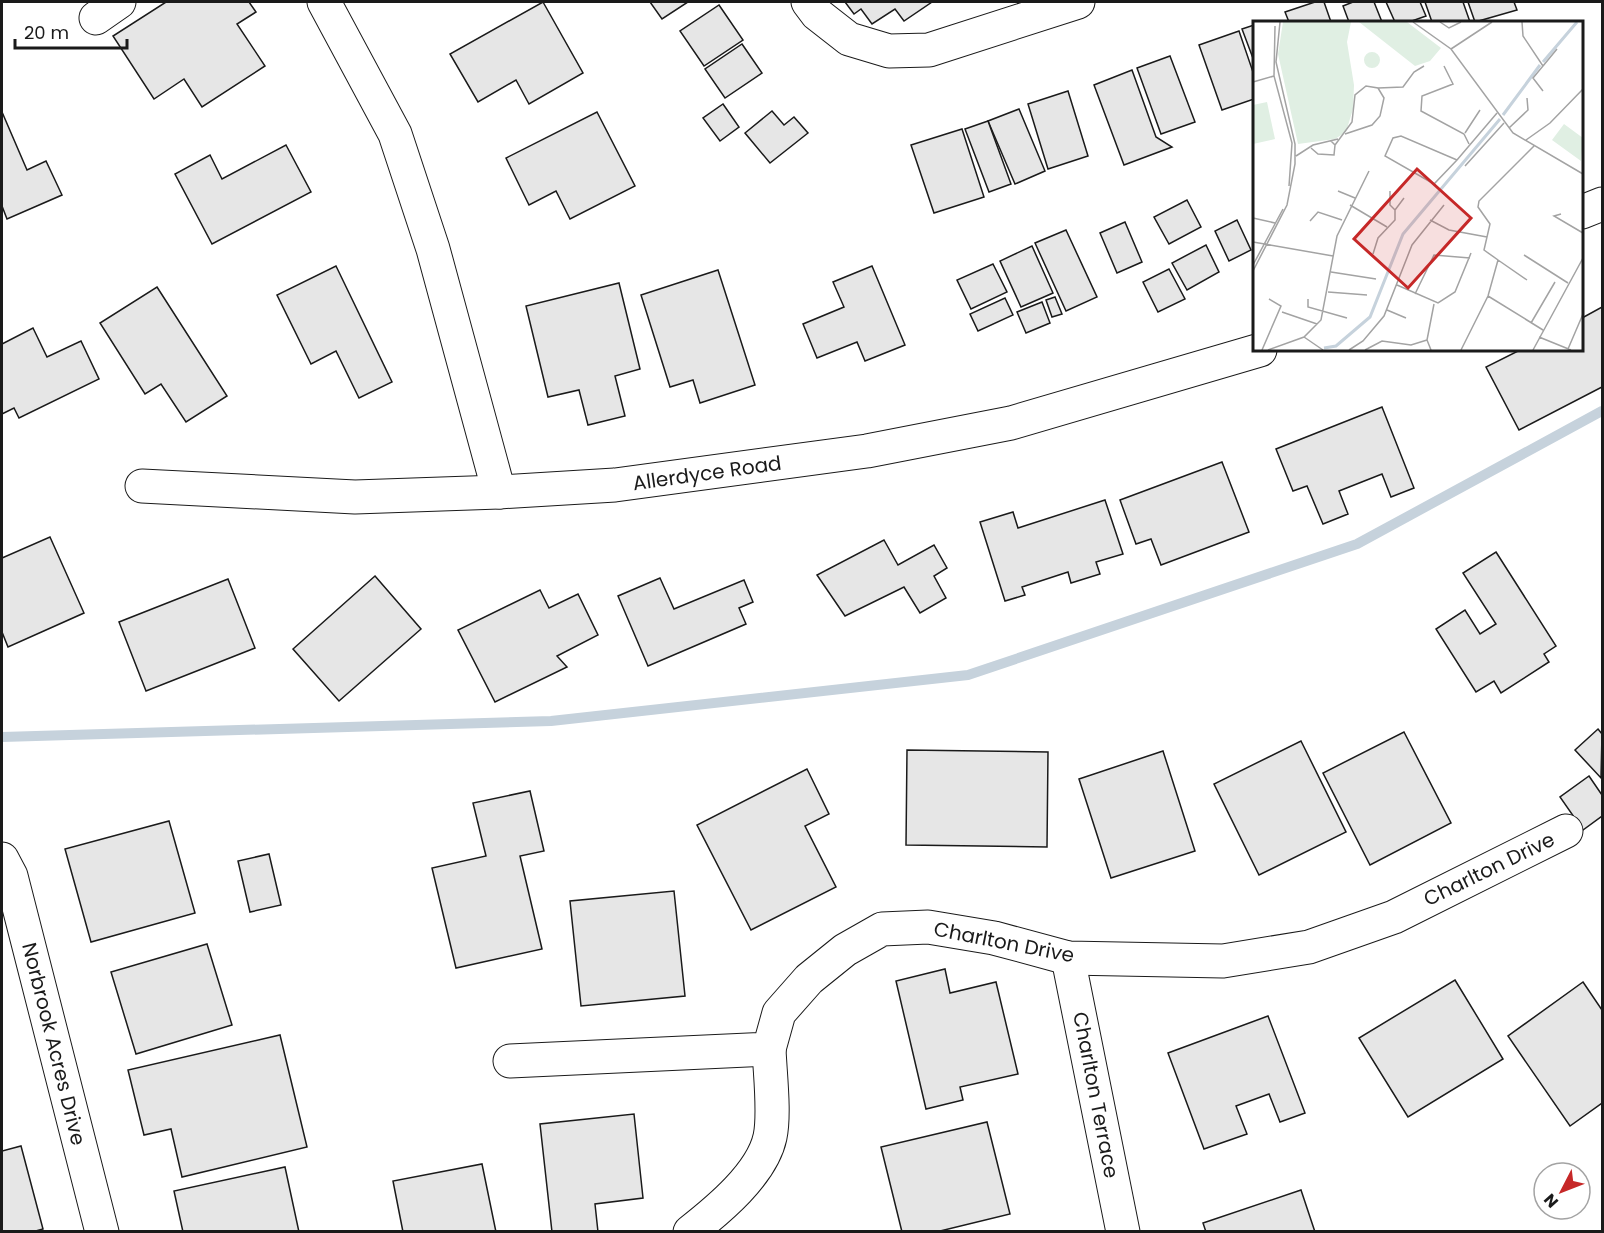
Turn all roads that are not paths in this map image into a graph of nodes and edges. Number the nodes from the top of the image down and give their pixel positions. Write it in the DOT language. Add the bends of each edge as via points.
graph roads {
  1 [pos="324,2"];
  2 [pos="808,2"];
  3 [pos="1078,2"];
  4 [pos="1602,204"];
  5 [pos="1583,212"];
  6 [pos="1257,351"];
  7 [pos="142,486"];
  8 [pos="499,492"];
  9 [pos="1566,831"];
  10 [pos="2,859"];
  11 [pos="1068,958"];
  12 [pos="769,1049"];
  13 [pos="510,1061"];
  14 [pos="102,1232"];
  15 [pos="690,1232"];
  16 [pos="1123,1232"];
  1 -- 8 [label="street" via="395,134 433,249"];
  2 -- 3 [label="street" via="849,39 889,51 929,50"];
  4 -- 5 [label="street"];
  6 -- 8 [label="street, Allerdyce Road" via="1011,423 867,451 615,485"];
  7 -- 8 [label="street, Allerdyce Road" via="355,497"];
  9 -- 11 [label="street, Charlton Drive" via="1394,916 1309,947 1222,961"];
  10 -- 14 [label="street, Norbrook Acres Drive" via="11,876"];
  11 -- 12 [label="street, Charlton Drive" via="994,938 928,927 882,929 845,950 808,979 779,1013"];
  11 -- 16 [label="street, Charlton Terrace"];
  12 -- 13 [label="street"];
  12 -- 15 [label="street" via="770,1138 754,1171"];
}
